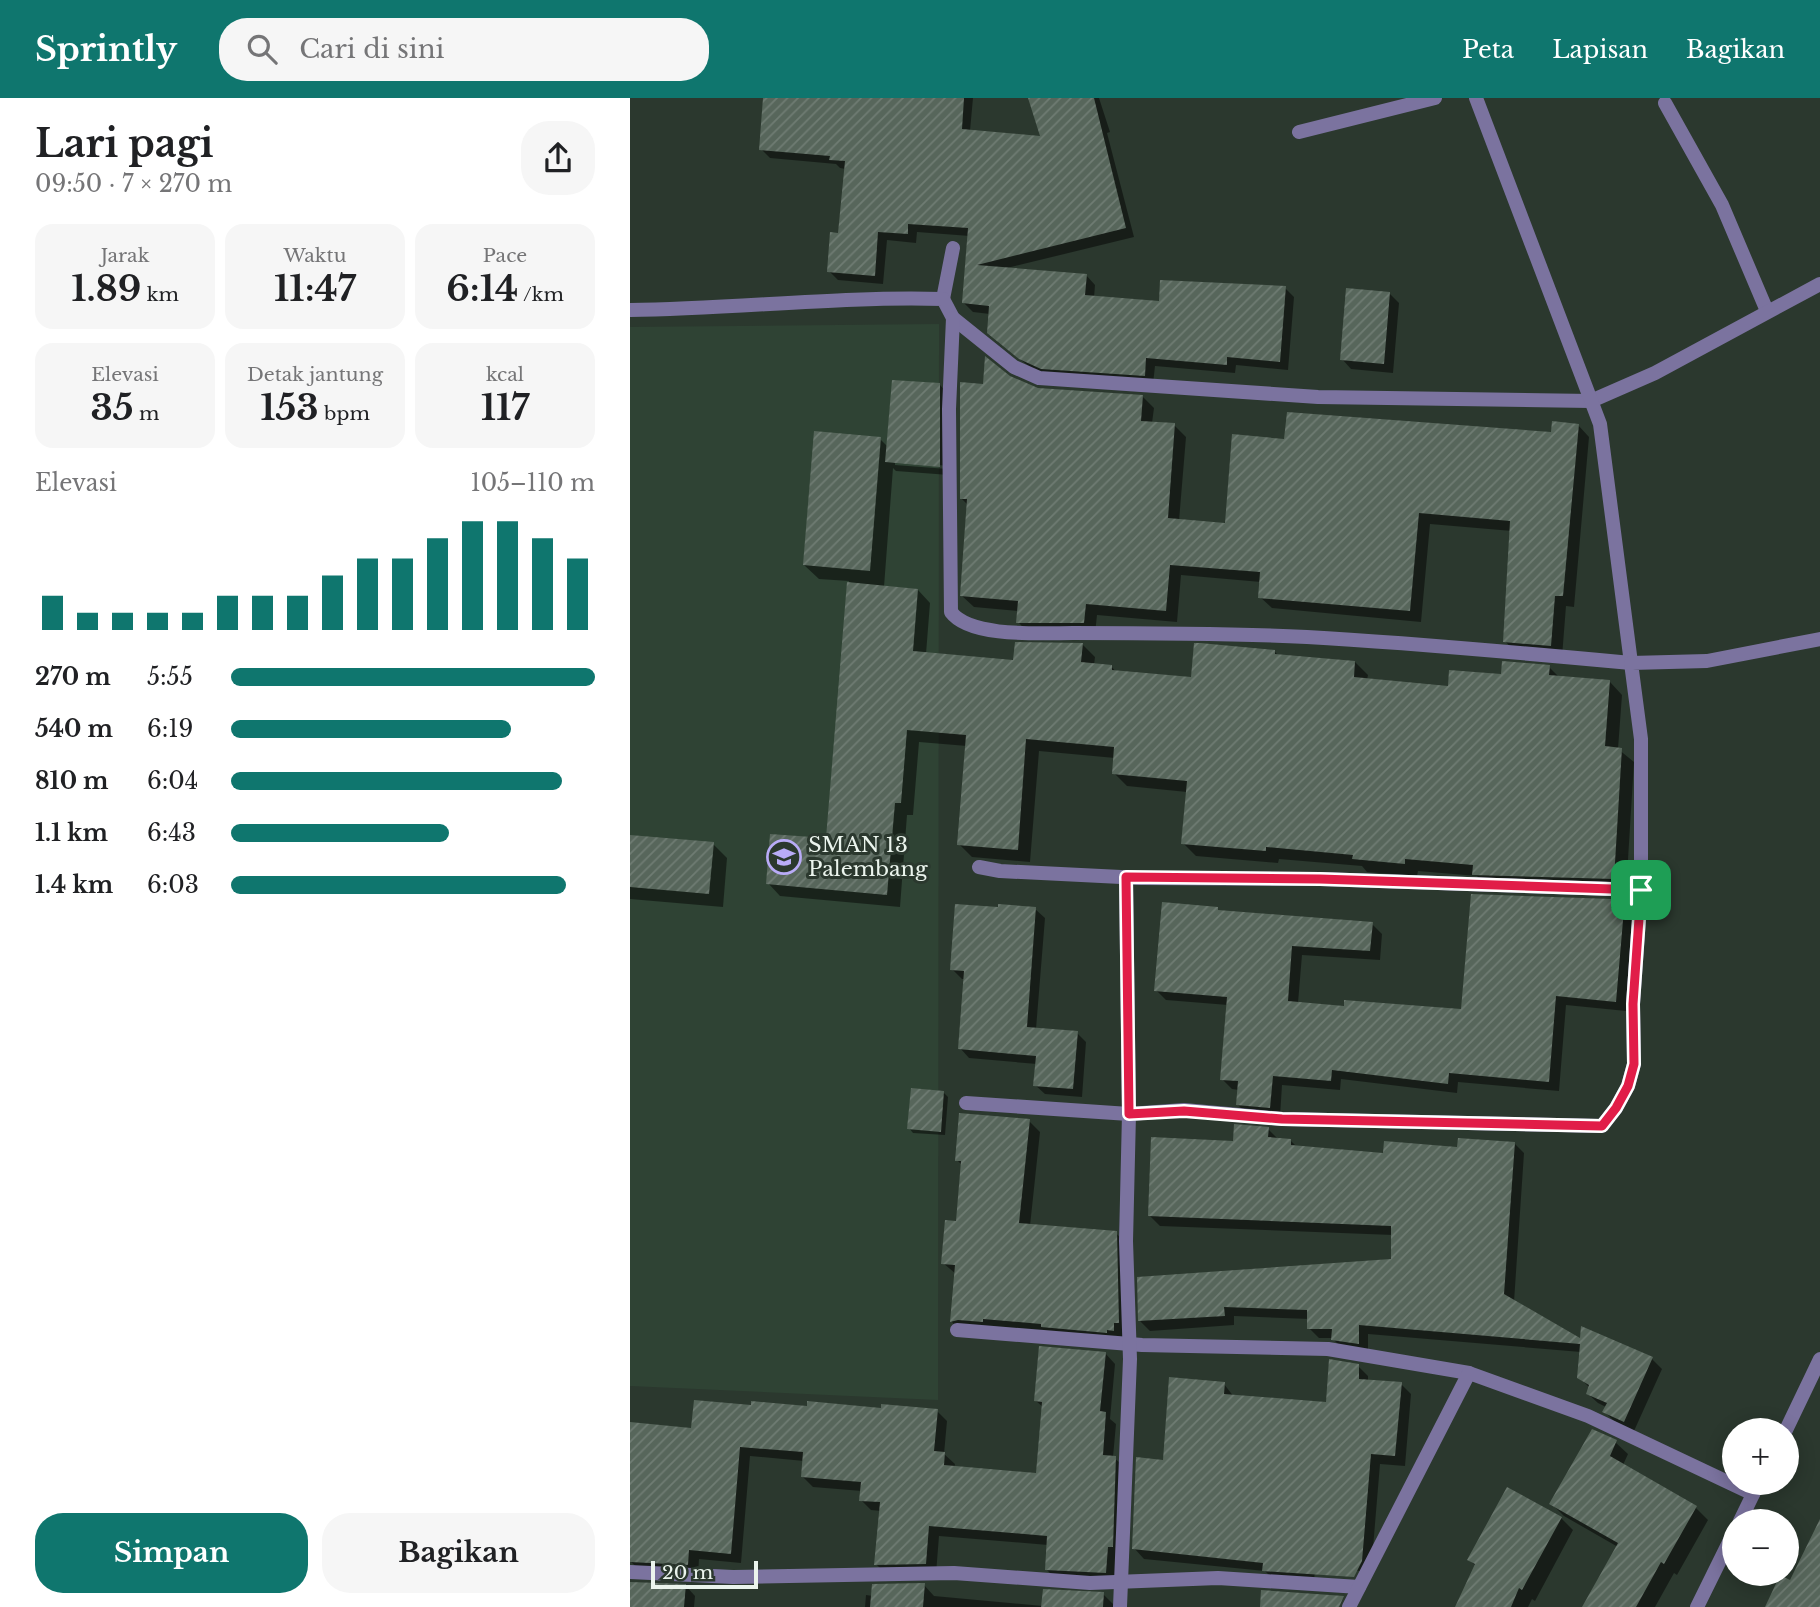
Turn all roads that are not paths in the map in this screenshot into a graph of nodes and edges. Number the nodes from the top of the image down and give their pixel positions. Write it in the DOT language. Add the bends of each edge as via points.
graph roads {
  1 [pos="1435,98"];
  2 [pos="1476,98"];
  3 [pos="1665,103"];
  4 [pos="1298,132"];
  5 [pos="953,248"];
  6 [pos="1820,284"];
  7 [pos="943,299"];
  8 [pos="630,310"];
  9 [pos="1767,311"];
  10 [pos="953,318"];
  11 [pos="1591,401"];
  12 [pos="1820,639"];
  13 [pos="1631,663"];
  14 [pos="979,867"];
  15 [pos="1126,877"];
  16 [pos="1641,890"];
  17 [pos="967,1103"];
  18 [pos="1129,1114"];
  19 [pos="957,1330"];
  20 [pos="1130,1344"];
  21 [pos="1820,1359"];
  22 [pos="1469,1373"];
  23 [pos="1792,1418"];
  24 [pos="1722,1473"];
  25 [pos="1722,1556"];
  26 [pos="630,1572"];
  27 [pos="1121,1581"];
  28 [pos="1359,1587"];
  29 [pos="1119,1607"];
  30 [pos="1349,1607"];
  31 [pos="1697,1607"];
  1 -- 4 [label="street"];
  2 -- 11 [label="street"];
  3 -- 9 [label="street" via="1722,205"];
  5 -- 7 [label="street"];
  6 -- 9 [label="street"];
  7 -- 8 [label="street" via="891,297"];
  7 -- 10 [label="street"];
  9 -- 11 [label="street" via="1655,373"];
  10 -- 11 [label="street" via="1014,367 1039,378 1318,397"];
  10 -- 13 [label="street" via="951,612 957,620 1022,633 1306,637"];
  11 -- 13 [label="street" via="1600,424"];
  12 -- 13 [label="street" via="1707,661"];
  13 -- 16 [label="street" via="1641,739"];
  14 -- 15 [label="street"];
  15 -- 16 [label="street"];
  15 -- 18 [label="street"];
  16 -- 18 [label="street" via="1634,1064 1628,1086 1602,1126 1282,1119 1184,1111"];
  17 -- 18 [label="street"];
  18 -- 20 [label="street" via="1126,1241"];
  19 -- 20 [label="street"];
  20 -- 22 [label="street" via="1328,1349"];
  20 -- 27 [label="street"];
  21 -- 23 [label="street"];
  22 -- 24 [label="street" via="1588,1416"];
  22 -- 28 [label="street"];
  25 -- 31 [label="street"];
  26 -- 27 [label="street" via="733,1577 954,1573"];
  27 -- 28 [label="street" via="1218,1578"];
  27 -- 29 [label="street"];
  28 -- 30 [label="street"];
}
